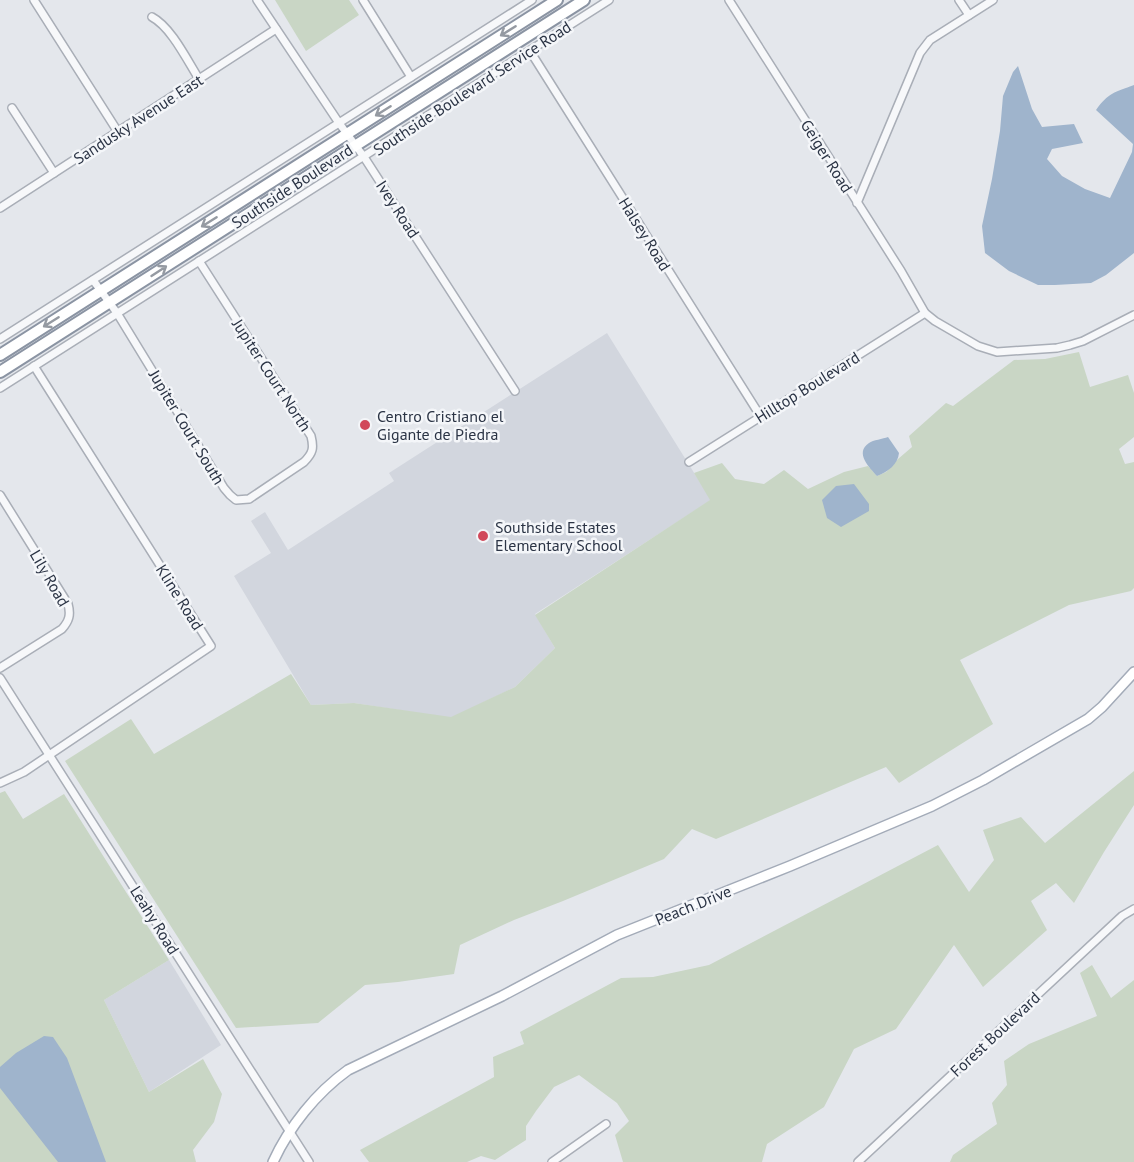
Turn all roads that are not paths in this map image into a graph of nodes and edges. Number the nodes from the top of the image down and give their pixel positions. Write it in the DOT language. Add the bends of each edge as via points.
graph roads {
  1 [pos="34,0"];
  2 [pos="257,0"];
  3 [pos="363,0"];
  4 [pos="532,0"];
  5 [pos="557,0"];
  6 [pos="584,0"];
  7 [pos="609,0"];
  8 [pos="729,0"];
  9 [pos="959,0"];
  10 [pos="993,0"];
  11 [pos="969,15"];
  12 [pos="152,16"];
  13 [pos="276,29"];
  14 [pos="530,51"];
  15 [pos="411,77"];
  16 [pos="199,79"];
  17 [pos="12,108"];
  18 [pos="339,123"];
  19 [pos="118,132"];
  20 [pos="347,134"];
  21 [pos="356,146"];
  22 [pos="364,157"];
  23 [pos="54,173"];
  24 [pos="857,203"];
  25 [pos="0,208"];
  26 [pos="199,261"];
  27 [pos="93,280"];
  28 [pos="101,291"];
  29 [pos="110,302"];
  30 [pos="925,312"];
  31 [pos="117,313"];
  32 [pos="1134,315"];
  33 [pos="0,339"];
  34 [pos="0,355"];
  35 [pos="34,366"];
  36 [pos="0,372"];
  37 [pos="0,388"];
  38 [pos="515,391"];
  39 [pos="761,417"];
  40 [pos="689,462"];
  41 [pos="276,481"];
  42 [pos="0,495"];
  43 [pos="0,668"];
  44 [pos="1134,672"];
  45 [pos="0,678"];
  46 [pos="50,755"];
  47 [pos="0,783"];
  48 [pos="1134,909"];
  49 [pos="606,1124"];
  50 [pos="290,1132"];
  51 [pos="273,1162"];
  52 [pos="309,1162"];
  53 [pos="552,1162"];
  54 [pos="858,1162"];
  1 -- 19 [label="street"];
  2 -- 13 [label="street, Ivey Road"];
  3 -- 15 [label="street"];
  4 -- 15 [label="street"];
  5 -- 20 [label="highway, Southside Boulevard, one-way"];
  6 -- 21 [label="highway, Southside Boulevard"];
  7 -- 14 [label="street, Southside Boulevard Service Road"];
  8 -- 24 [label="street, Geiger Road"];
  9 -- 11 [label="street"];
  10 -- 11 [label="street"];
  11 -- 24 [label="street" via="930,40 920,53"];
  12 -- 16 [label="street" via="167,28"];
  13 -- 16 [label="street, Sandusky Avenue East"];
  13 -- 18 [label="street, Ivey Road"];
  14 -- 22 [label="street, Southside Boulevard Service Road"];
  14 -- 39 [label="street, Halsey Road"];
  15 -- 18 [label="street"];
  16 -- 19 [label="street, Sandusky Avenue East"];
  17 -- 23 [label="street"];
  18 -- 20 [label="street, Ivey Road"];
  18 -- 27 [label="street"];
  19 -- 23 [label="street, Sandusky Avenue East"];
  20 -- 21 [label="street, Ivey Road"];
  20 -- 28 [label="highway, Southside Boulevard, one-way"];
  21 -- 22 [label="street, Ivey Road"];
  29 -- 21 [label="highway, Southside Boulevard, one-way"];
  22 -- 26 [label="street, Southside Boulevard Service Road"];
  22 -- 38 [label="street, Ivey Road"];
  23 -- 25 [label="street, Sandusky Avenue East"];
  24 -- 30 [label="street, Geiger Road"];
  26 -- 31 [label="street, Southside Boulevard Service Road"];
  26 -- 41 [label="street, Jupiter Court North" via="311,436 311,455"];
  27 -- 28 [label="street, Jupiter Court South"];
  27 -- 33 [label="street"];
  28 -- 29 [label="street, Jupiter Court South"];
  28 -- 34 [label="highway, Southside Boulevard, one-way"];
  29 -- 31 [label="street, Jupiter Court South"];
  29 -- 36 [label="highway, Southside Boulevard"];
  30 -- 32 [label="street" via="978,346 997,352 1070,345"];
  30 -- 39 [label="street, Hilltop Boulevard"];
  31 -- 35 [label="street, Southside Boulevard Service Road"];
  31 -- 41 [label="street, Jupiter Court South" via="230,495 236,500 249,499"];
  35 -- 37 [label="street, Southside Boulevard Service Road"];
  35 -- 46 [label="street, Kline Road" via="211,646"];
  39 -- 40 [label="street, Hilltop Boulevard"];
  42 -- 43 [label="street, Lily Road" via="68,604 70,615 62,629"];
  44 -- 50 [label="main road, Peach Drive" via="1088,719 964,790 617,935 348,1070 325,1088"];
  45 -- 46 [label="street, Leahy Road"];
  46 -- 47 [label="street, Kline Road"];
  46 -- 50 [label="street, Leahy Road"];
  48 -- 54 [label="street, Forest Boulevard"];
  49 -- 53 [label="street"];
  50 -- 51 [label="main road, Peach Drive"];
  50 -- 52 [label="street, Leahy Road"];
}
